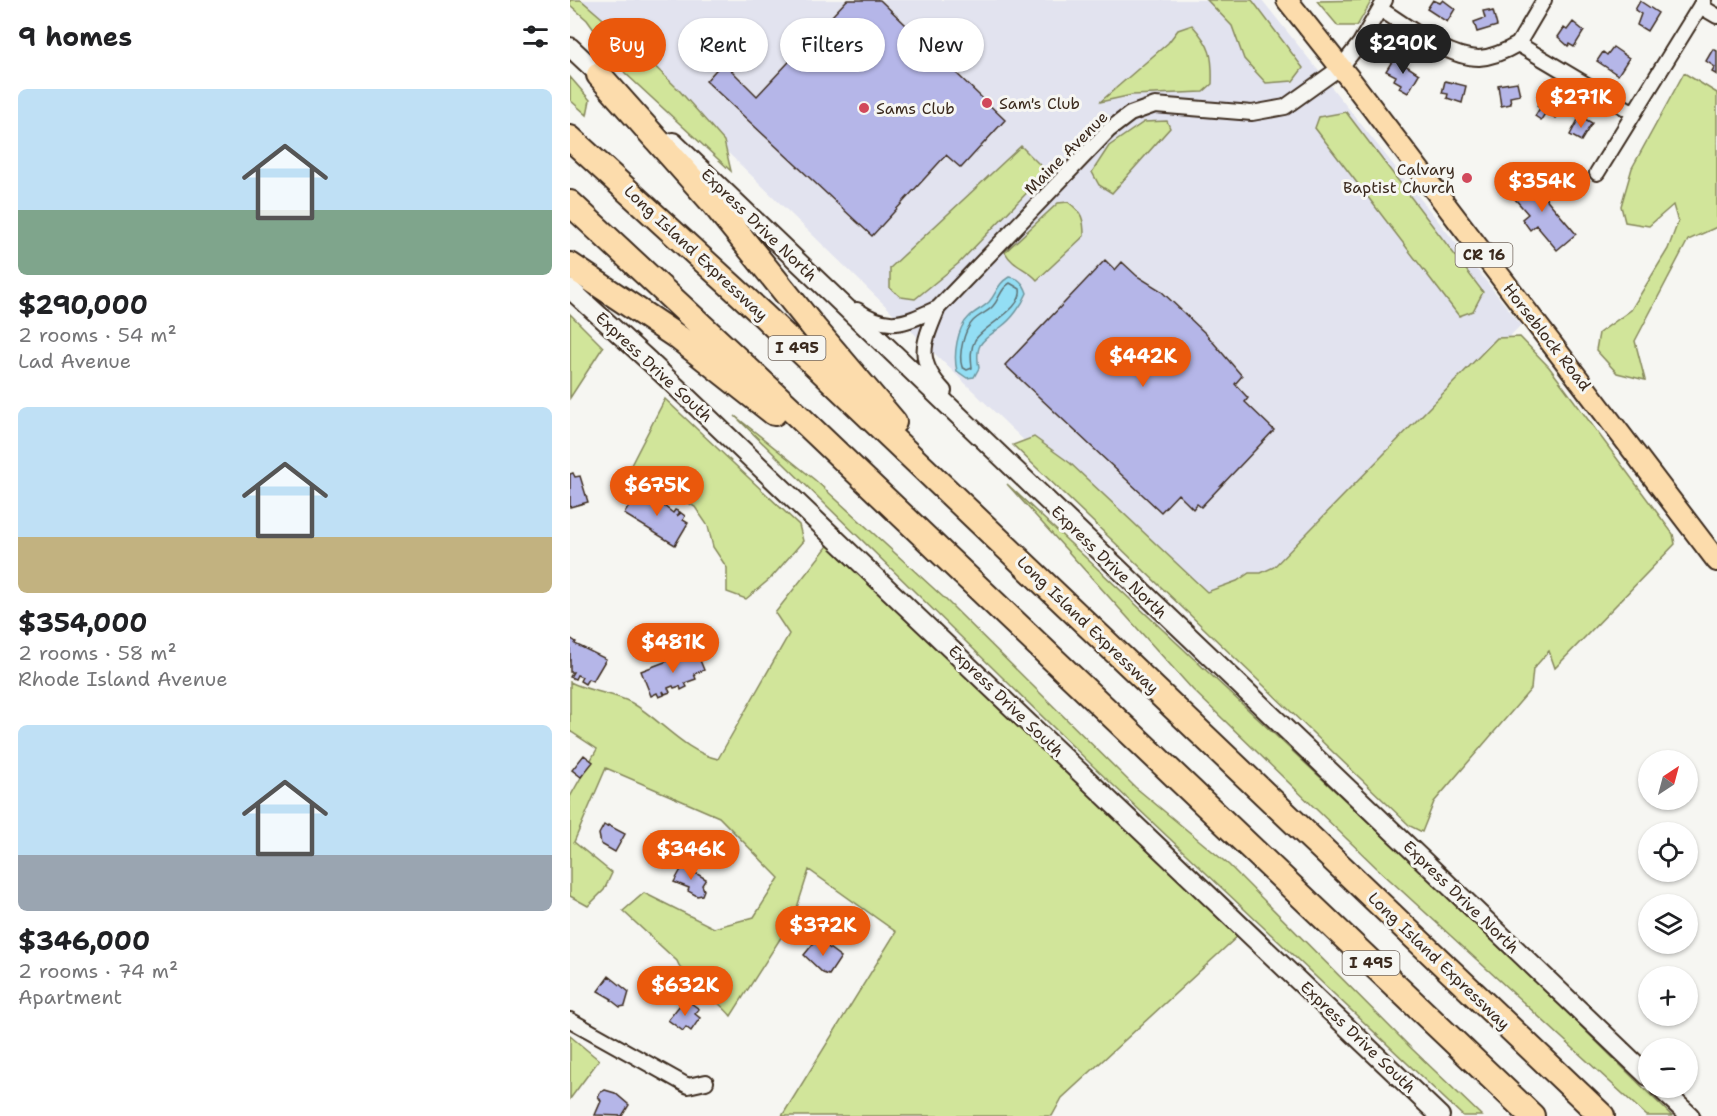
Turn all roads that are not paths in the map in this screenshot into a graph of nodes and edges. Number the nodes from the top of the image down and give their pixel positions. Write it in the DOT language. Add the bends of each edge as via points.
graph roads {
  1 [pos="1287,0"];
  2 [pos="1544,0"];
  3 [pos="1702,3"];
  4 [pos="1382,4"];
  5 [pos="1717,16"];
  6 [pos="1518,44"];
  7 [pos="570,47"];
  8 [pos="1341,67"];
  9 [pos="599,75"];
  10 [pos="1634,113"];
  11 [pos="570,138"];
  12 [pos="1598,173"];
  13 [pos="570,203"];
  14 [pos="570,265"];
  15 [pos="824,288"];
  16 [pos="570,289"];
  17 [pos="938,308"];
  18 [pos="1036,493"];
  19 [pos="938,550"];
  20 [pos="1717,561"];
  21 [pos="1021,562"];
  22 [pos="1491,1011"];
  23 [pos="570,1020"];
  24 [pos="1638,1066"];
  25 [pos="706,1082"];
  26 [pos="1671,1098"];
  27 [pos="1440,1116"];
  28 [pos="1532,1116"];
  29 [pos="1602,1116"];
  30 [pos="1621,1116"];
  31 [pos="1690,1116"];
  1 -- 8 [label="main road, Horseblock Road / CR 16"];
  2 -- 6 [label="street"];
  3 -- 5 [label="street"];
  3 -- 10 [label="street"];
  4 -- 6 [label="street" via="1454,53 1478,58 1498,55"];
  4 -- 8 [label="street, Maine Avenue"];
  6 -- 10 [label="street"];
  7 -- 9 [label="main road, Express Drive North"];
  8 -- 17 [label="street, Maine Avenue" via="1296,101 1275,110 1252,113 1162,104 1130,114 1109,130"];
  8 -- 20 [label="main road, Horseblock Road / CR 16"];
  9 -- 15 [label="main road, Express Drive North"];
  9 -- 21 [label="highway" via="708,196 898,427"];
  10 -- 12 [label="street"];
  11 -- 21 [label="highway, Long Island Expressway / I 495"];
  13 -- 19 [label="highway, I 495"];
  14 -- 19 [label="highway" via="711,362"];
  15 -- 17 [label="street" via="870,319 887,324 904,323"];
  15 -- 18 [label="main road, Express Drive North"];
  16 -- 27 [label="main road, Express Drive South"];
  17 -- 18 [label="street" via="924,349 929,373"];
  18 -- 24 [label="main road, Express Drive North"];
  19 -- 28 [label="highway, I 495"];
  21 -- 22 [label="highway, Long Island Expressway / I 495"];
  22 -- 29 [label="highway, Long Island Expressway / I 495"];
  22 -- 30 [label="highway"];
  23 -- 25 [label="street" via="687,1086"];
  26 -- 31 [label="main road"];
}
